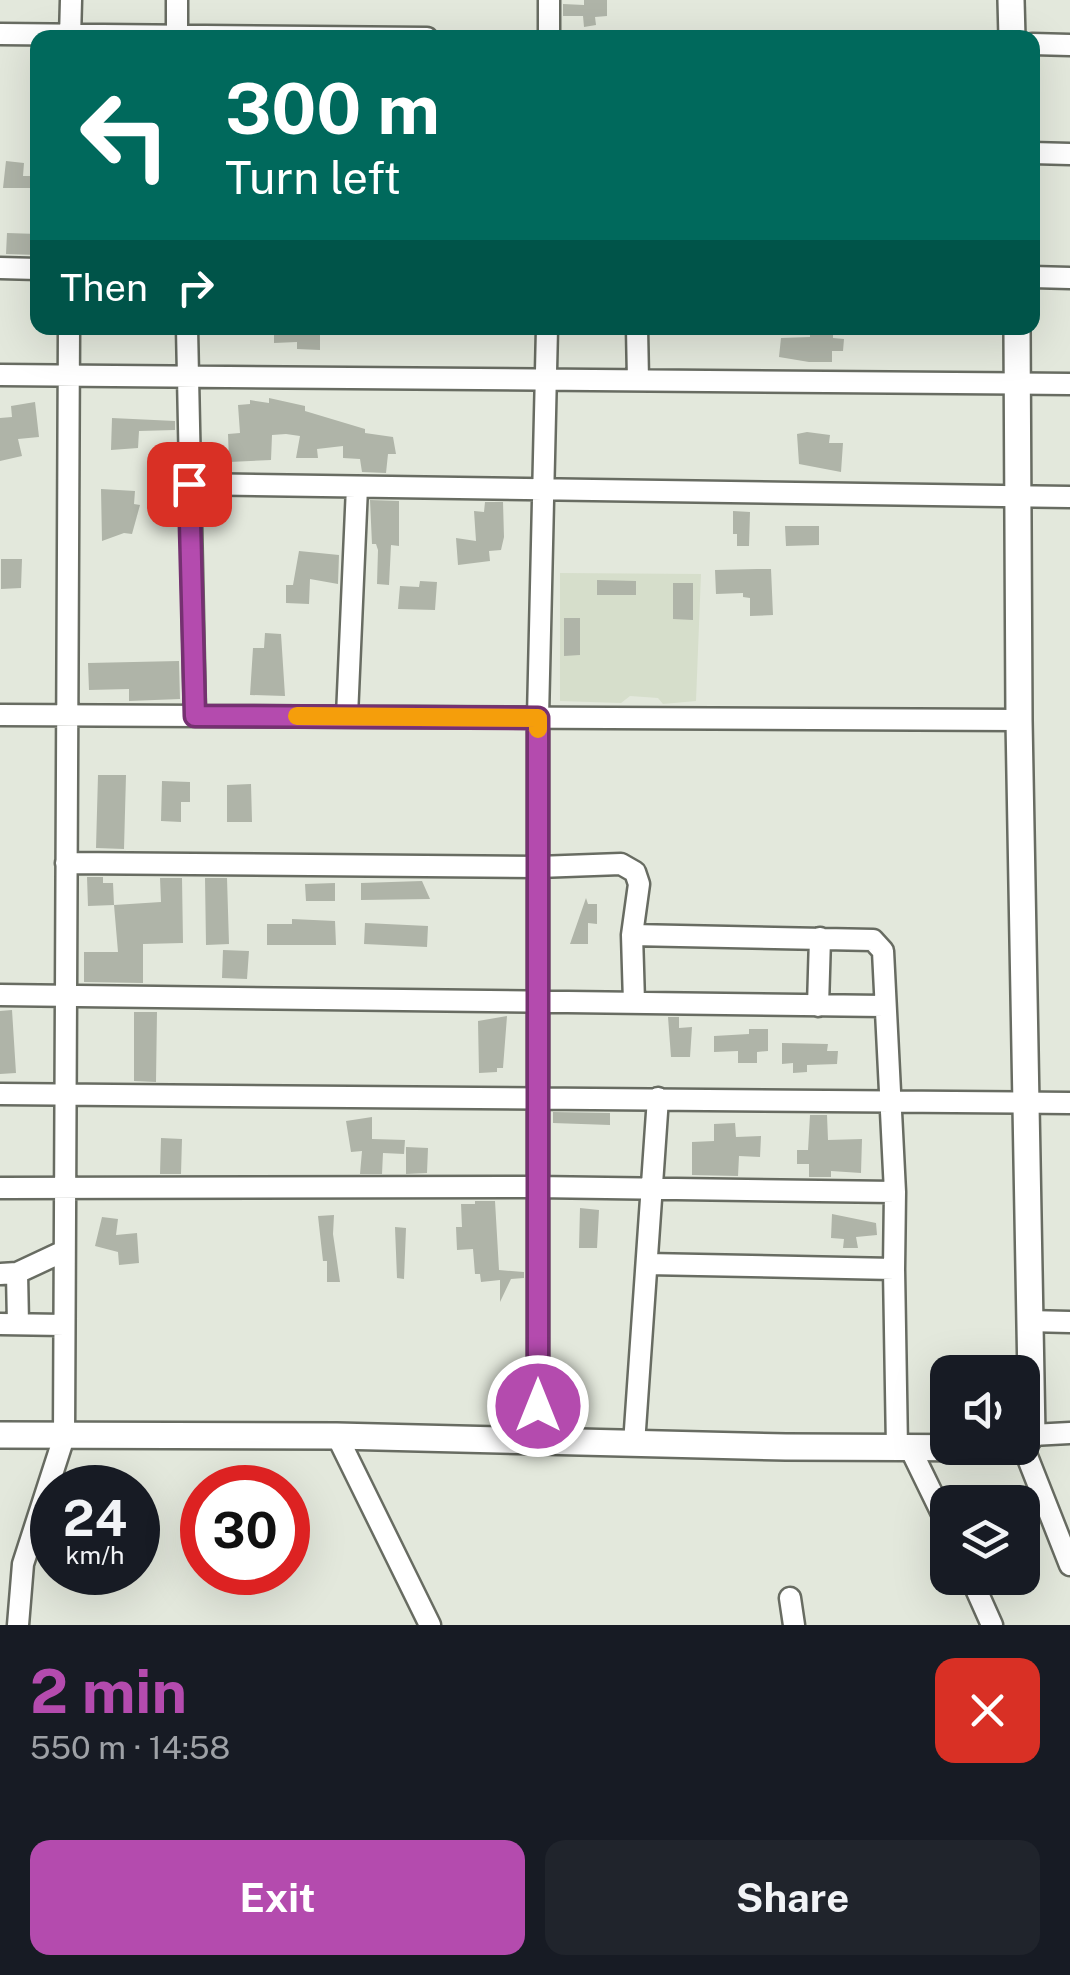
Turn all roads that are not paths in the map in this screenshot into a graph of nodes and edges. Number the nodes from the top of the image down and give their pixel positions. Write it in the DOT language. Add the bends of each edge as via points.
graph roads {
  1 [pos="71,0"];
  2 [pos="177,0"];
  3 [pos="549,0"];
  4 [pos="1011,0"];
  5 [pos="70,30"];
  6 [pos="186,30"];
  7 [pos="550,30"];
  8 [pos="1012,30"];
  9 [pos="0,34"];
  10 [pos="30,35"];
  11 [pos="1040,44"];
  12 [pos="1070,45"];
  13 [pos="1040,153"];
  14 [pos="1070,154"];
  15 [pos="0,268"];
  16 [pos="30,269"];
  17 [pos="1040,277"];
  18 [pos="1070,278"];
  19 [pos="69,335"];
  20 [pos="187,335"];
  21 [pos="547,335"];
  22 [pos="638,335"];
  23 [pos="1017,335"];
  24 [pos="0,375"];
  25 [pos="68,375"];
  26 [pos="186,376"];
  27 [pos="546,379"];
  28 [pos="638,380"];
  29 [pos="1018,383"];
  30 [pos="1070,384"];
  31 [pos="189,484"];
  32 [pos="357,487"];
  33 [pos="544,489"];
  34 [pos="1020,496"];
  35 [pos="1070,497"];
  36 [pos="0,715"];
  37 [pos="66,715"];
  38 [pos="195,716"];
  39 [pos="347,716"];
  40 [pos="538,718"];
  41 [pos="1018,720"];
  42 [pos="66,862"];
  43 [pos="538,867"];
  44 [pos="632,935"];
  45 [pos="820,938"];
  46 [pos="66,994"];
  47 [pos="0,995"];
  48 [pos="538,1002"];
  49 [pos="634,1002"];
  50 [pos="818,1006"];
  51 [pos="884,1006"];
  52 [pos="0,1094"];
  53 [pos="66,1096"];
  54 [pos="538,1097"];
  55 [pos="658,1098"];
  56 [pos="890,1100"];
  57 [pos="1027,1102"];
  58 [pos="1070,1102"];
  59 [pos="0,1188"];
  60 [pos="64,1188"];
  61 [pos="536,1188"];
  62 [pos="652,1190"];
  63 [pos="895,1192"];
  64 [pos="64,1251"];
  65 [pos="647,1264"];
  66 [pos="894,1270"];
  67 [pos="9,1274"];
  68 [pos="1028,1321"];
  69 [pos="1070,1322"];
  70 [pos="9,1324"];
  71 [pos="64,1326"];
  72 [pos="1027,1355"];
  73 [pos="1070,1433"];
  74 [pos="0,1435"];
  75 [pos="64,1436"];
  76 [pos="337,1436"];
  77 [pos="1040,1440"];
  78 [pos="538,1442"];
  79 [pos="634,1444"];
  80 [pos="930,1447"];
  81 [pos="904,1448"];
  82 [pos="1032,1465"];
  83 [pos="930,1494"];
  84 [pos="0,1560"];
  85 [pos="22,1564"];
  86 [pos="1070,1565"];
  87 [pos="979,1595"];
  88 [pos="790,1598"];
  89 [pos="13,1623"];
  90 [pos="430,1625"];
  91 [pos="794,1625"];
  92 [pos="992,1625"];
  1 -- 5 [label="street"];
  2 -- 6 [label="street"];
  3 -- 7 [label="street"];
  4 -- 8 [label="main road"];
  9 -- 10 [label="street"];
  11 -- 12 [label="street"];
  13 -- 14 [label="street"];
  15 -- 16 [label="street"];
  17 -- 18 [label="street"];
  19 -- 25 [label="street"];
  20 -- 26 [label="street"];
  21 -- 27 [label="street"];
  22 -- 28 [label="street"];
  23 -- 29 [label="main road"];
  24 -- 25 [label="street"];
  25 -- 26 [label="street"];
  25 -- 37 [label="street"];
  26 -- 27 [label="street"];
  26 -- 31 [label="street"];
  27 -- 28 [label="street"];
  27 -- 33 [label="street"];
  28 -- 29 [label="street"];
  29 -- 30 [label="street"];
  29 -- 34 [label="main road"];
  31 -- 32 [label="street"];
  31 -- 38 [label="street"];
  32 -- 33 [label="street"];
  32 -- 39 [label="street"];
  33 -- 34 [label="street"];
  33 -- 40 [label="street"];
  34 -- 35 [label="street"];
  34 -- 41 [label="main road"];
  36 -- 37 [label="street"];
  37 -- 38 [label="street"];
  37 -- 42 [label="street"];
  38 -- 39 [label="street"];
  39 -- 40 [label="street"];
  40 -- 41 [label="street"];
  40 -- 43 [label="street"];
  41 -- 57 [label="main road"];
  42 -- 43 [label="street"];
  42 -- 46 [label="street"];
  43 -- 44 [label="street" via="629,868 639,884"];
  43 -- 48 [label="street"];
  44 -- 45 [label="street"];
  44 -- 49 [label="street"];
  45 -- 50 [label="street"];
  45 -- 51 [label="street" via="878,944"];
  46 -- 47 [label="street"];
  46 -- 48 [label="street"];
  46 -- 53 [label="street"];
  48 -- 49 [label="street"];
  48 -- 54 [label="street"];
  49 -- 50 [label="street"];
  50 -- 51 [label="street"];
  51 -- 56 [label="street"];
  52 -- 53 [label="street"];
  53 -- 54 [label="street"];
  53 -- 60 [label="street"];
  54 -- 55 [label="street"];
  54 -- 61 [label="street"];
  55 -- 56 [label="street"];
  55 -- 62 [label="street"];
  56 -- 57 [label="street"];
  56 -- 63 [label="street"];
  57 -- 58 [label="street"];
  57 -- 68 [label="main road"];
  59 -- 60 [label="street"];
  60 -- 61 [label="street"];
  60 -- 64 [label="street"];
  61 -- 62 [label="street"];
  61 -- 78 [label="street"];
  62 -- 63 [label="street"];
  62 -- 65 [label="street"];
  63 -- 66 [label="street"];
  64 -- 67 [label="street"];
  64 -- 71 [label="street"];
  65 -- 66 [label="street"];
  65 -- 79 [label="street"];
  66 -- 81 [label="street"];
  67 -- 70 [label="street"];
  68 -- 69 [label="street"];
  68 -- 72 [label="main road"];
  70 -- 71 [label="street"];
  71 -- 75 [label="street"];
  73 -- 77 [label="street"];
  74 -- 75 [label="main road"];
  75 -- 76 [label="main road"];
  75 -- 85 [label="street"];
  76 -- 78 [label="main road"];
  76 -- 90 [label="street"];
  78 -- 79 [label="main road"];
  79 -- 81 [label="main road"];
  80 -- 81 [label="main road"];
  81 -- 83 [label="street"];
  82 -- 86 [label="street"];
  84 -- 85 [label="street"];
  85 -- 89 [label="street"];
  87 -- 92 [label="street"];
  88 -- 91 [label="street"];
}
